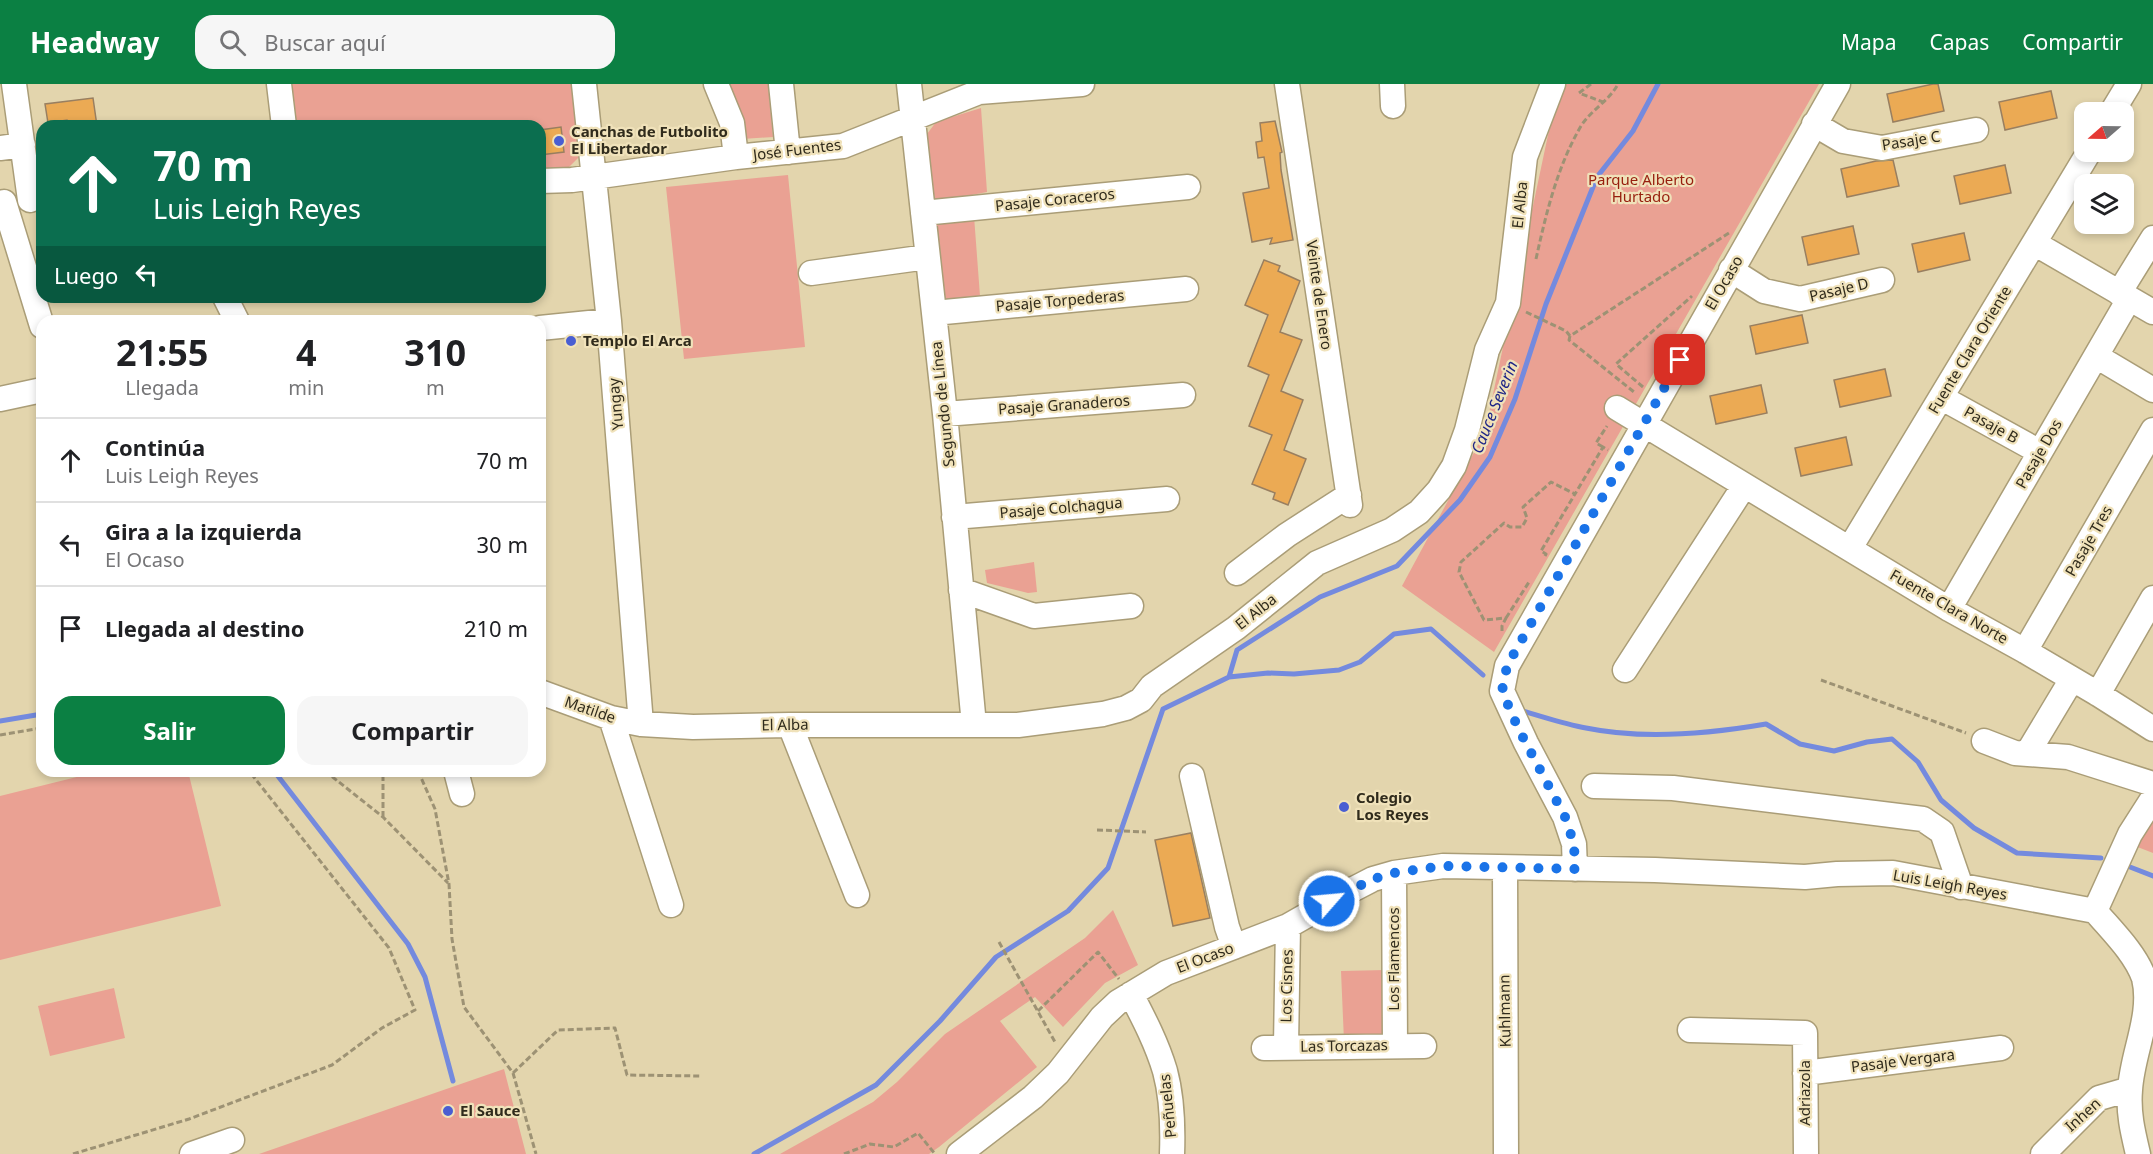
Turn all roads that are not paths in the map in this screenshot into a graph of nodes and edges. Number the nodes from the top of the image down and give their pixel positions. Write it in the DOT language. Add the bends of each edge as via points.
graph roads {
  1 [pos="14,84"];
  2 [pos="279,84"];
  3 [pos="584,84"];
  4 [pos="716,84"];
  5 [pos="781,84"];
  6 [pos="909,84"];
  7 [pos="1082,84"];
  8 [pos="1287,84"];
  9 [pos="1553,84"];
  10 [pos="1838,84"];
  11 [pos="2129,84"];
  12 [pos="2118,102"];
  13 [pos="912,119"];
  14 [pos="283,120"];
  15 [pos="1814,124"];
  16 [pos="1976,130"];
  17 [pos="11,147"];
  18 [pos="788,152"];
  19 [pos="736,157"];
  20 [pos="2083,162"];
  21 [pos="595,176"];
  22 [pos="546,181"];
  23 [pos="1188,187"];
  24 [pos="36,200"];
  25 [pos="2,202"];
  26 [pos="923,213"];
  27 [pos="2153,238"];
  28 [pos="2034,243"];
  29 [pos="927,257"];
  30 [pos="1731,270"];
  31 [pos="811,273"];
  32 [pos="1882,280"];
  33 [pos="1186,289"];
  34 [pos="2124,296"];
  35 [pos="2153,312"];
  36 [pos="934,313"];
  37 [pos="38,315"];
  38 [pos="609,321"];
  39 [pos="546,327"];
  40 [pos="2096,356"];
  41 [pos="2153,390"];
  42 [pos="36,391"];
  43 [pos="1183,395"];
  44 [pos="1942,398"];
  45 [pos="0,399"];
  46 [pos="1617,408"];
  47 [pos="945,414"];
  48 [pos="1643,425"];
  49 [pos="2153,430"];
  50 [pos="2040,452"];
  51 [pos="1744,486"];
  52 [pos="1167,499"];
  53 [pos="954,517"];
  54 [pos="1850,548"];
  55 [pos="1237,573"];
  56 [pos="961,590"];
  57 [pos="2153,598"];
  58 [pos="1131,606"];
  59 [pos="1949,609"];
  60 [pos="2025,651"];
  61 [pos="1625,670"];
  62 [pos="2072,679"];
  63 [pos="546,694"];
  64 [pos="2098,694"];
  65 [pos="611,718"];
  66 [pos="641,724"];
  67 [pos="790,725"];
  68 [pos="974,725"];
  69 [pos="2153,729"];
  70 [pos="1984,741"];
  71 [pos="2027,754"];
  72 [pos="1192,776"];
  73 [pos="458,777"];
  74 [pos="2153,784"];
  75 [pos="1594,786"];
  76 [pos="462,794"];
  77 [pos="2153,798"];
  78 [pos="1505,868"];
  79 [pos="1575,869"];
  80 [pos="1394,873"];
  81 [pos="1961,887"];
  82 [pos="857,895"];
  83 [pos="671,905"];
  84 [pos="2095,911"];
  85 [pos="1288,926"];
  86 [pos="1234,947"];
  87 [pos="1131,994"];
  88 [pos="2148,1029"];
  89 [pos="1690,1030"];
  90 [pos="1395,1045"];
  91 [pos="1275,1047"];
  92 [pos="1424,1047"];
  93 [pos="2001,1048"];
  94 [pos="1805,1073"];
  95 [pos="2130,1089"];
  96 [pos="232,1140"];
  97 [pos="192,1154"];
  98 [pos="959,1154"];
  99 [pos="1172,1154"];
  100 [pos="1506,1154"];
  101 [pos="1806,1154"];
  102 [pos="2043,1154"];
  103 [pos="2138,1154"];
  1 -- 17 [label="street"];
  2 -- 14 [label="street"];
  3 -- 21 [label="street, Yungay"];
  4 -- 19 [label="street" via="732,123"];
  5 -- 18 [label="street"];
  6 -- 13 [label="street, Segundo de Línea"];
  7 -- 13 [label="street, José Fuentes" via="979,92"];
  8 -- 55 [label="street, Veinte de Enero" via="1349,500 1287,535"];
  9 -- 68 [label="street, El Alba" via="1525,157 1516,307 1487,350 1467,430 1454,466 1439,490 1419,512 1392,530 1317,563 1126,708 1059,720"];
  10 -- 15 [label="street, El Ocaso"];
  11 -- 12 [label="street"];
  13 -- 18 [label="street, José Fuentes" via="843,146"];
  13 -- 26 [label="street, Segundo de Línea"];
  15 -- 16 [label="street, Pasaje C" via="1844,141 1881,148"];
  15 -- 30 [label="street, El Ocaso"];
  17 -- 24 [label="street"];
  18 -- 19 [label="street, José Fuentes"];
  19 -- 21 [label="street, José Fuentes"];
  20 -- 28 [label="street, Fuente Clara Oriente"];
  21 -- 22 [label="street, José Fuentes"];
  21 -- 38 [label="street, Yungay"];
  23 -- 26 [label="street, Pasaje Coraceros"];
  24 -- 25 [label="street"];
  25 -- 37 [label="street"];
  26 -- 29 [label="street, Segundo de Línea"];
  27 -- 34 [label="street, Pasaje Dos"];
  28 -- 34 [label="street"];
  28 -- 44 [label="street, Fuente Clara Oriente"];
  29 -- 31 [label="street"];
  29 -- 36 [label="street, Segundo de Línea"];
  30 -- 32 [label="street, Pasaje D" via="1764,291 1800,299"];
  30 -- 48 [label="street, El Ocaso" via="1653,394"];
  33 -- 36 [label="street, Pasaje Torpederas"];
  34 -- 35 [label="street"];
  34 -- 40 [label="street, Pasaje Dos"];
  36 -- 47 [label="street, Segundo de Línea"];
  38 -- 39 [label="street"];
  38 -- 66 [label="street, Yungay"];
  40 -- 41 [label="street"];
  40 -- 50 [label="street, Pasaje Dos"];
  42 -- 45 [label="street"];
  43 -- 47 [label="street, Pasaje Granaderos"];
  44 -- 50 [label="street, Pasaje B"];
  44 -- 54 [label="street, Fuente Clara Oriente"];
  46 -- 48 [label="street, Fuente Clara Norte"];
  47 -- 53 [label="street, Segundo de Línea"];
  48 -- 51 [label="street, Fuente Clara Norte"];
  48 -- 79 [label="street, El Ocaso" via="1515,649 1502,691 1565,817 1574,844"];
  49 -- 60 [label="street, Pasaje Tres"];
  50 -- 59 [label="street, Pasaje Dos"];
  51 -- 54 [label="street, Fuente Clara Norte"];
  51 -- 61 [label="street"];
  52 -- 53 [label="street, Pasaje Colchagua"];
  53 -- 56 [label="street, Segundo de Línea"];
  54 -- 59 [label="street, Fuente Clara Norte"];
  56 -- 58 [label="street" via="1035,616"];
  56 -- 68 [label="street, Segundo de Línea"];
  57 -- 64 [label="street"];
  59 -- 60 [label="street, Fuente Clara Norte"];
  60 -- 62 [label="street, Fuente Clara Norte"];
  62 -- 64 [label="street, Fuente Clara Norte"];
  62 -- 71 [label="street"];
  63 -- 65 [label="street, Matilde"];
  64 -- 69 [label="street, Fuente Clara Norte"];
  65 -- 66 [label="street, Matilde"];
  65 -- 83 [label="street"];
  66 -- 67 [label="street, El Alba"];
  67 -- 68 [label="street, El Alba"];
  67 -- 82 [label="street"];
  70 -- 71 [label="street"];
  71 -- 74 [label="street" via="2068,757"];
  72 -- 86 [label="street"];
  73 -- 76 [label="street"];
  75 -- 81 [label="street" via="1673,788 1923,819 1942,832"];
  77 -- 84 [label="street" via="2130,834"];
  78 -- 79 [label="street, Luis Leigh Reyes"];
  78 -- 80 [label="street, El Ocaso" via="1443,866"];
  78 -- 100 [label="street, Kuhlmann"];
  79 -- 81 [label="street, Luis Leigh Reyes" via="1805,877 1893,873"];
  80 -- 85 [label="street, El Ocaso" via="1346,892"];
  80 -- 90 [label="street, Los Flamencos"];
  81 -- 84 [label="street, Luis Leigh Reyes"];
  84 -- 88 [label="street" via="2144,977 2149,999"];
  85 -- 86 [label="street, El Ocaso"];
  85 -- 91 [label="street, Los Cisnes"];
  86 -- 87 [label="street, El Ocaso" via="1166,973"];
  87 -- 98 [label="street, El Ocaso" via="1102,1017 1058,1073 1027,1103"];
  87 -- 99 [label="street, Peñuelas" via="1153,1036 1165,1071 1173,1128"];
  88 -- 95 [label="street"];
  89 -- 94 [label="street, Adriazola" via="1805,1033"];
  90 -- 91 [label="street, Las Torcazas"];
  90 -- 92 [label="street, Las Torcazas"];
  93 -- 94 [label="street, Pasaje Vergara"];
  94 -- 101 [label="street, Adriazola"];
  95 -- 102 [label="street, Inhen" via="2099,1098"];
  95 -- 103 [label="street" via="2130,1121"];
  96 -- 97 [label="street"];
}
